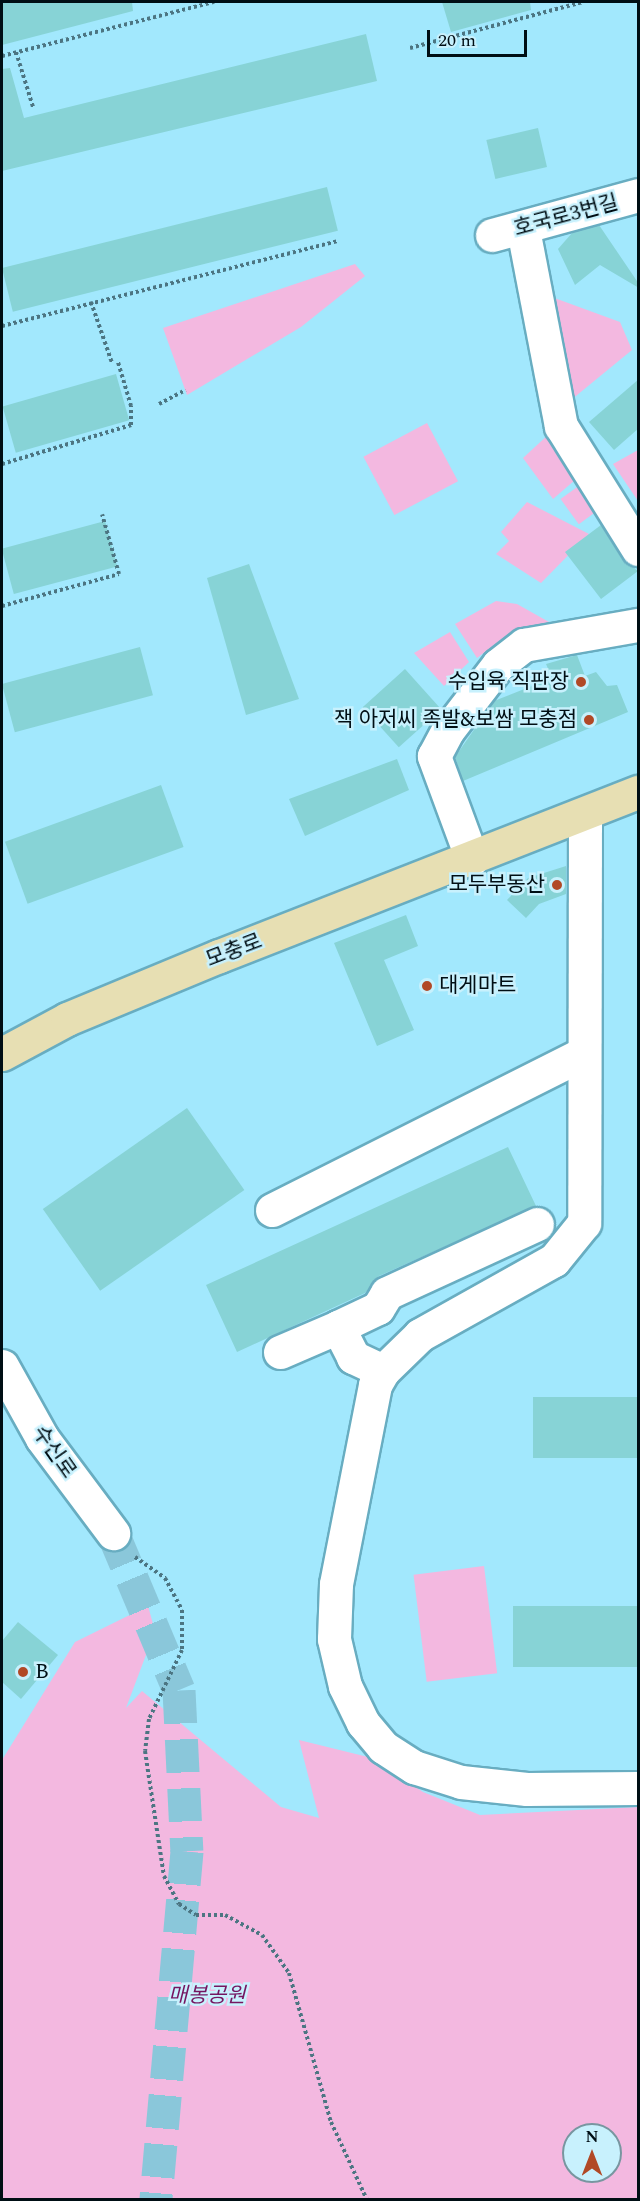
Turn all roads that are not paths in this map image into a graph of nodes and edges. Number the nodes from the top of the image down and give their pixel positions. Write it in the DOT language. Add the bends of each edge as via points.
graph roads {
  1 [pos="639,195"];
  2 [pos="639,549"];
  3 [pos="639,625"];
  4 [pos="639,792"];
  5 [pos="585,815"];
  6 [pos="472,859"];
  7 [pos="584,1053"];
  8 [pos="2,1054"];
  9 [pos="272,1210"];
  10 [pos="537,1224"];
  11 [pos="338,1327"];
  12 [pos="280,1352"];
  13 [pos="2,1366"];
  14 [pos="383,1371"];
  15 [pos="118,1542"];
  16 [pos="639,1788"];
  1 -- 2 [label="street, 호국로3번길" via="508,232 561,426"];
  3 -- 6 [label="street" via="524,645 498,665 448,730 434,756"];
  4 -- 5 [label="main road, 모충로"];
  5 -- 6 [label="main road, 모충로"];
  5 -- 7 [label="street"];
  6 -- 8 [label="main road, 모충로" via="67,1019"];
  7 -- 9 [label="street"];
  7 -- 14 [label="street" via="584,1223 573,1242 554,1260 420,1335"];
  10 -- 11 [label="street" via="387,1293 378,1308"];
  11 -- 12 [label="street"];
  11 -- 14 [label="street" via="353,1357"];
  13 -- 15 [label="street, 수신로" via="42,1438"];
  14 -- 16 [label="street" via="375,1385 336,1584 334,1639 345,1686 363,1723 383,1747 414,1767 461,1782 527,1789"];
}
